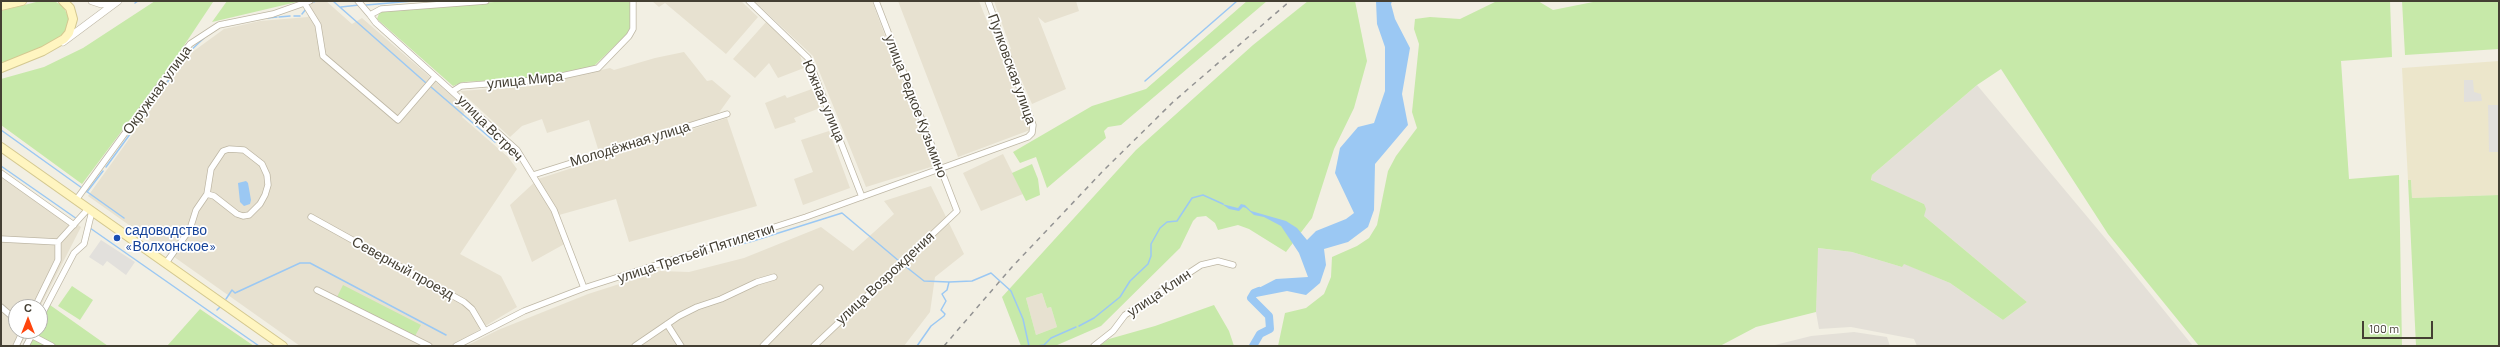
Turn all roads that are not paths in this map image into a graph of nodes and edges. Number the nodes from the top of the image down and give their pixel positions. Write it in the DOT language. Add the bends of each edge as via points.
graph roads {
  1 [pos="22,1"];
  2 [pos="63,1"];
  3 [pos="92,1"];
  4 [pos="114,1"];
  5 [pos="118,1"];
  6 [pos="358,1"];
  7 [pos="486,1"];
  8 [pos="633,1"];
  9 [pos="748,1"];
  10 [pos="876,1"];
  11 [pos="988,1"];
  12 [pos="307,3"];
  13 [pos="1,6"];
  14 [pos="370,15"];
  15 [pos="44,51"];
  16 [pos="1,68"];
  17 [pos="435,77"];
  18 [pos="453,92"];
  19 [pos="727,114"];
  20 [pos="1,147"];
  21 [pos="940,170"];
  22 [pos="533,175"];
  23 [pos="2,176"];
  24 [pos="207,194"];
  25 [pos="862,197"];
  26 [pos="76,200"];
  27 [pos="90,210"];
  28 [pos="957,211"];
  29 [pos="311,217"];
  30 [pos="74,225"];
  31 [pos="1,239"];
  32 [pos="58,242"];
  33 [pos="166,263"];
  34 [pos="1233,265"];
  35 [pos="774,277"];
  36 [pos="584,288"];
  37 [pos="820,288"];
  38 [pos="317,290"];
  39 [pos="39,299"];
  40 [pos="48,303"];
  41 [pos="667,324"];
  42 [pos="485,330"];
  43 [pos="41,339"];
  44 [pos="52,346"];
  45 [pos="283,346"];
  46 [pos="429,346"];
  47 [pos="456,346"];
  48 [pos="635,346"];
  49 [pos="681,346"];
  50 [pos="763,346"];
  51 [pos="814,346"];
  52 [pos="1094,346"];
  1 -- 13 [label="main road"];
  2 -- 15 [label="main road" via="72,12 69,33"];
  3 -- 4 [label="street" via="101,4"];
  5 -- 15 [label="street" via="83,28"];
  6 -- 14 [label="street"];
  7 -- 14 [label="street" via="382,9"];
  8 -- 18 [label="street, улица Мира" via="633,29 598,68 548,79 461,86"];
  9 -- 25 [label="street, Южная улица" via="808,58"];
  10 -- 21 [label="street, улица Редкое Кузьмино"];
  11 -- 21 [label="street, Пулковская улица" via="1034,129 1028,137"];
  12 -- 17 [label="street" via="318,25 323,56 398,120"];
  12 -- 26 [label="street, Окружная улица" via="273,14 220,25 190,44"];
  14 -- 17 [label="street, улица Встреч"];
  15 -- 16 [label="main road"];
  17 -- 18 [label="street, улица Встреч"];
  18 -- 22 [label="street, улица Встреч" via="517,150"];
  19 -- 22 [label="street, Молодёжная улица"];
  20 -- 26 [label="main road"];
  21 -- 25 [label="street, улица Третьей Пятилетки"];
  21 -- 28 [label="street, улица Редкое Кузьмино"];
  22 -- 36 [label="street, улица Встреч" via="554,210"];
  23 -- 30 [label="street"];
  24 -- 24 [label="street" via="214,196 237,214 249,215 265,195 267,175 255,157 244,150 229,149 218,157 211,170"];
  24 -- 33 [label="street" via="196,210 190,229"];
  25 -- 36 [label="street, улица Третьей Пятилетки" via="768,230"];
  26 -- 27 [label="main road"];
  27 -- 30 [label="street"];
  27 -- 33 [label="main road"];
  27 -- 40 [label="street" via="84,244 74,253"];
  28 -- 51 [label="street, улица Возрождения"];
  29 -- 42 [label="street, Северный проезд" via="464,302 472,309"];
  30 -- 32 [label="street"];
  31 -- 32 [label="street"];
  32 -- 39 [label="street" via="58,260"];
  33 -- 45 [label="main road"];
  34 -- 52 [label="street, улица Клин" via="1218,261 1201,265 1125,315 1110,335"];
  35 -- 41 [label="street" via="697,307"];
  36 -- 42 [label="street, улица Третьей Пятилетки" via="524,311"];
  37 -- 50 [label="street"];
  38 -- 46 [label="street"];
  41 -- 48 [label="street"];
  41 -- 49 [label="street"];
  42 -- 47 [label="street, улица Третьей Пятилетки"];
  43 -- 44 [label="street"];
}
